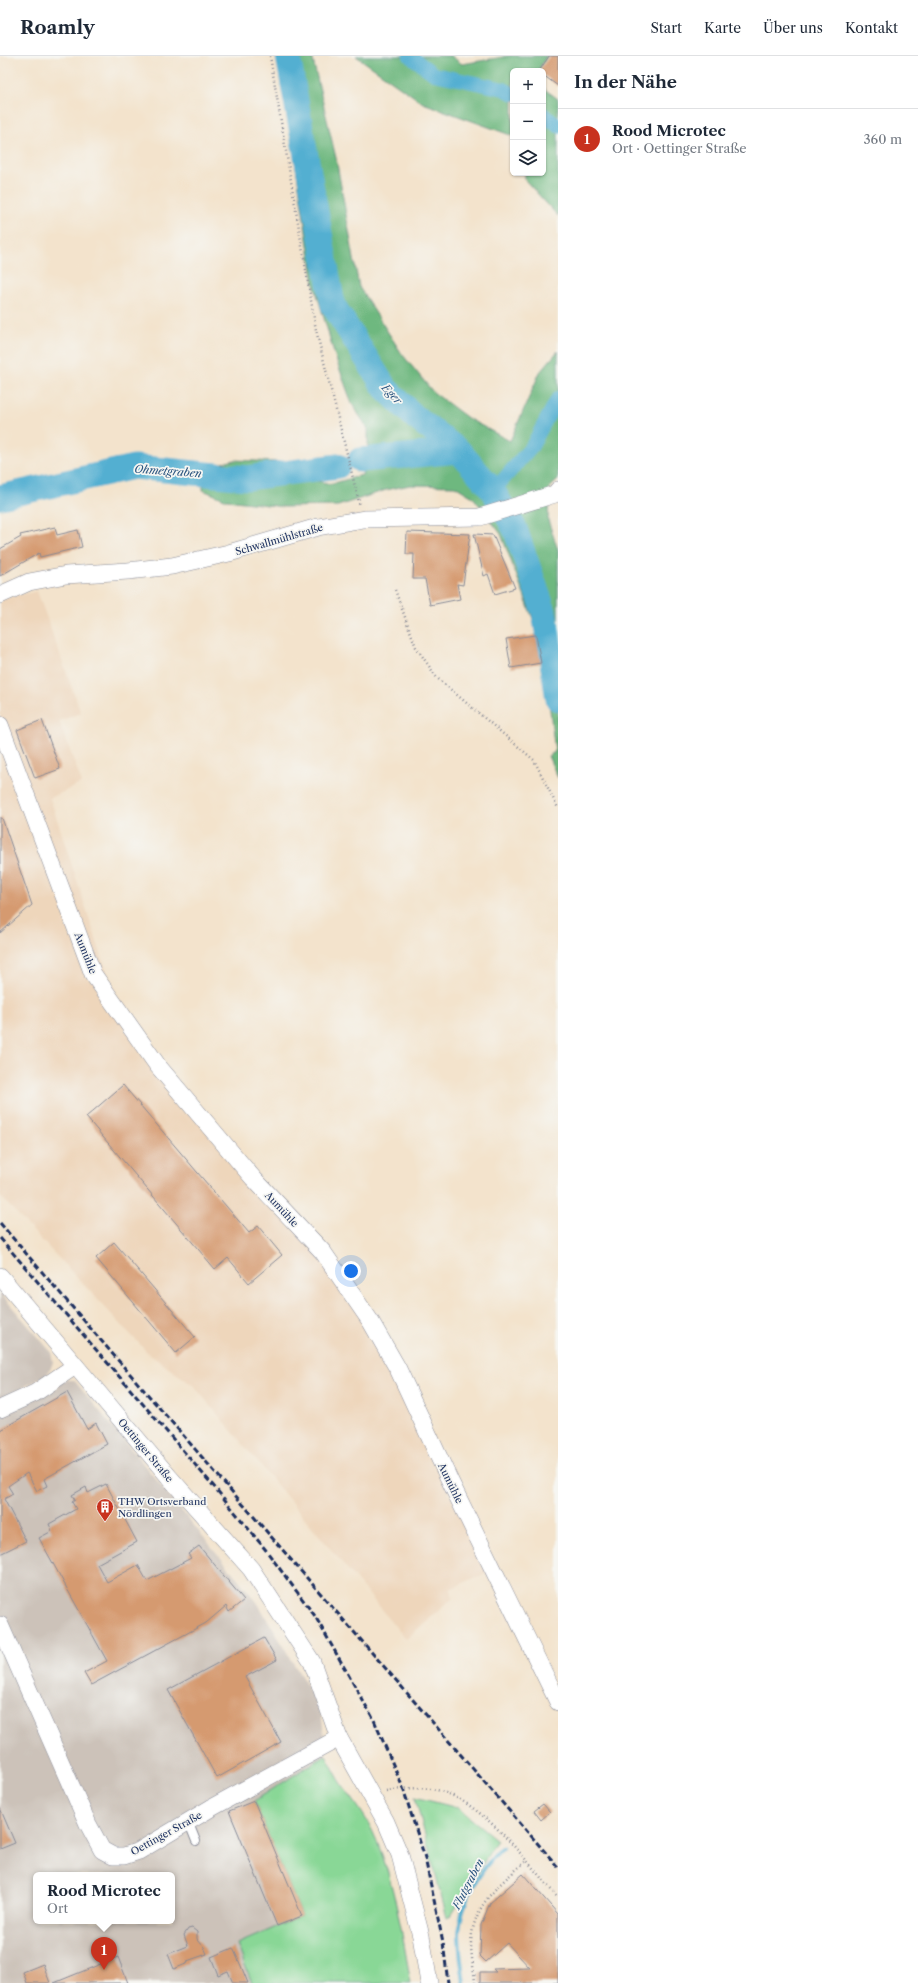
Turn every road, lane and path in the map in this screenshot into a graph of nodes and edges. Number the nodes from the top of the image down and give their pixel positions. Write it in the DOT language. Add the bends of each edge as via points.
graph roads {
  1 [pos="270,56"];
  2 [pos="557,495"];
  3 [pos="364,519"];
  4 [pos="395,590"];
  5 [pos="0,595"];
  6 [pos="0,725"];
  7 [pos="558,808"];
  8 [pos="0,1276"];
  9 [pos="75,1366"];
  10 [pos="0,1409"];
  11 [pos="0,1625"];
  12 [pos="558,1702"];
  13 [pos="339,1738"];
  14 [pos="370,1796"];
  15 [pos="188,1821"];
  16 [pos="196,1841"];
  17 [pos="526,1861"];
  18 [pos="558,1898"];
  19 [pos="429,1983"];
  20 [pos="475,1983"];
  1 -- 3 [label="path" via="316,330"];
  2 -- 3 [label="street, Schwallmühlstraße" via="480,517"];
  3 -- 5 [label="street, Schwallmühlstraße" via="318,527 229,553 172,566 66,575 29,582"];
  4 -- 7 [label="path" via="416,647 436,678 534,760"];
  6 -- 12 [label="street, Aumühle" via="94,974 158,1066 253,1178 323,1252 371,1322 398,1369"];
  8 -- 9 [label="street, Oettinger Straße"];
  9 -- 10 [label="street" via="35,1393"];
  9 -- 13 [label="street, Oettinger Straße" via="251,1569 312,1662"];
  11 -- 15 [label="street, Oettinger Straße" via="102,1850 113,1856 124,1856"];
  13 -- 14 [label="street, Oettinger Straße"];
  13 -- 15 [label="street, Oettinger Straße"];
  14 -- 17 [label="path" via="403,1788 443,1792 466,1804 483,1817"];
  14 -- 19 [label="street, Oettinger Straße" via="386,1822 400,1855 421,1936"];
  15 -- 16 [label="lane"];
  17 -- 18 [label="path"];
  17 -- 20 [label="path" via="482,1904 474,1924 471,1944"];
}
